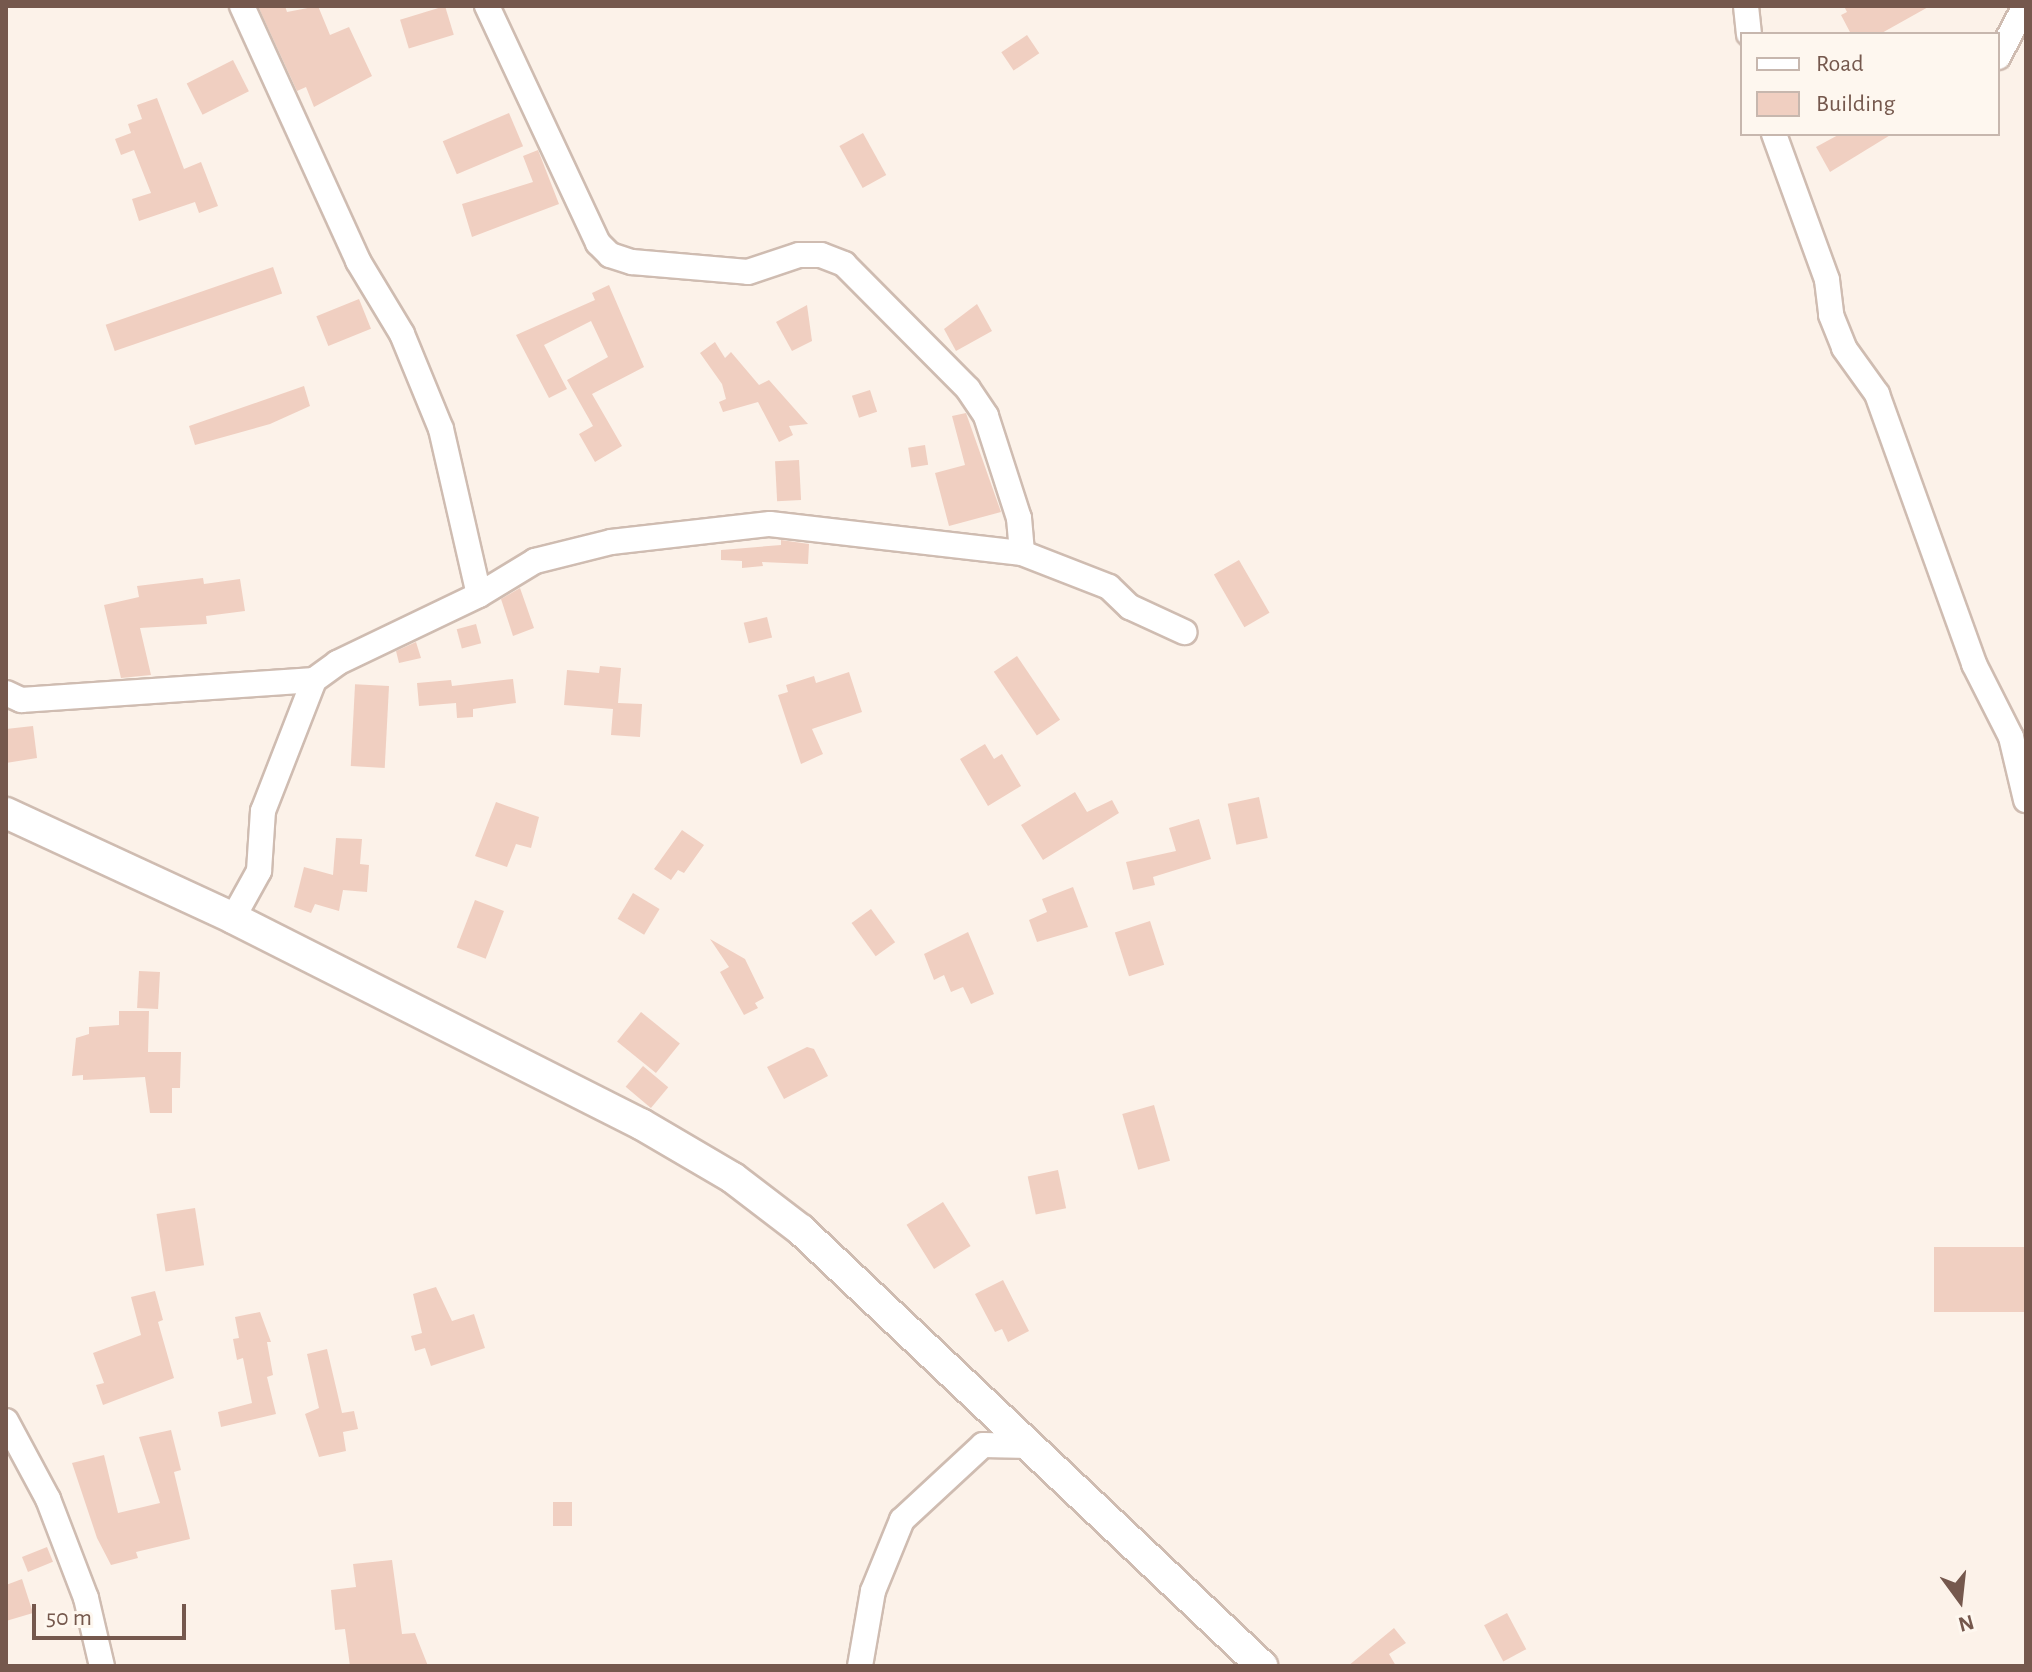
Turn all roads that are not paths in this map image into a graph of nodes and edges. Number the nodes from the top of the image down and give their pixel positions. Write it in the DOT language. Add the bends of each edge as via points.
graph roads {
  1 [pos="242,6"];
  2 [pos="487,6"];
  3 [pos="1746,6"];
  4 [pos="2025,6"];
  5 [pos="1749,32"];
  6 [pos="2000,53"];
  7 [pos="1775,136"];
  8 [pos="1022,553"];
  9 [pos="479,595"];
  10 [pos="1184,632"];
  11 [pos="314,680"];
  12 [pos="6,693"];
  13 [pos="2026,800"];
  14 [pos="6,813"];
  15 [pos="233,918"];
  16 [pos="6,1421"];
  17 [pos="1030,1446"];
  18 [pos="102,1666"];
  19 [pos="860,1666"];
  20 [pos="1262,1666"];
  1 -- 9 [label="street" via="358,261 402,334 441,429"];
  2 -- 8 [label="street" via="598,243 610,255 662,265 748,272 799,255 821,255 844,264 968,389 986,416 1019,518"];
  3 -- 5 [label="street"];
  4 -- 6 [label="street"];
  7 -- 13 [label="street" via="1827,280 1831,315 1844,348 1877,394 1974,664 2011,737"];
  8 -- 9 [label="street" via="770,524 611,542 535,561"];
  8 -- 10 [label="street" via="1109,587 1130,607"];
  9 -- 11 [label="street" via="337,663"];
  11 -- 12 [label="street" via="21,700"];
  11 -- 15 [label="street" via="263,811 259,871"];
  14 -- 15 [label="street"];
  15 -- 17 [label="street" via="641,1124 733,1178 801,1230"];
  16 -- 18 [label="street" via="48,1499 86,1598"];
  17 -- 19 [label="street" via="983,1445 902,1520 873,1591"];
  17 -- 20 [label="street"];
}
